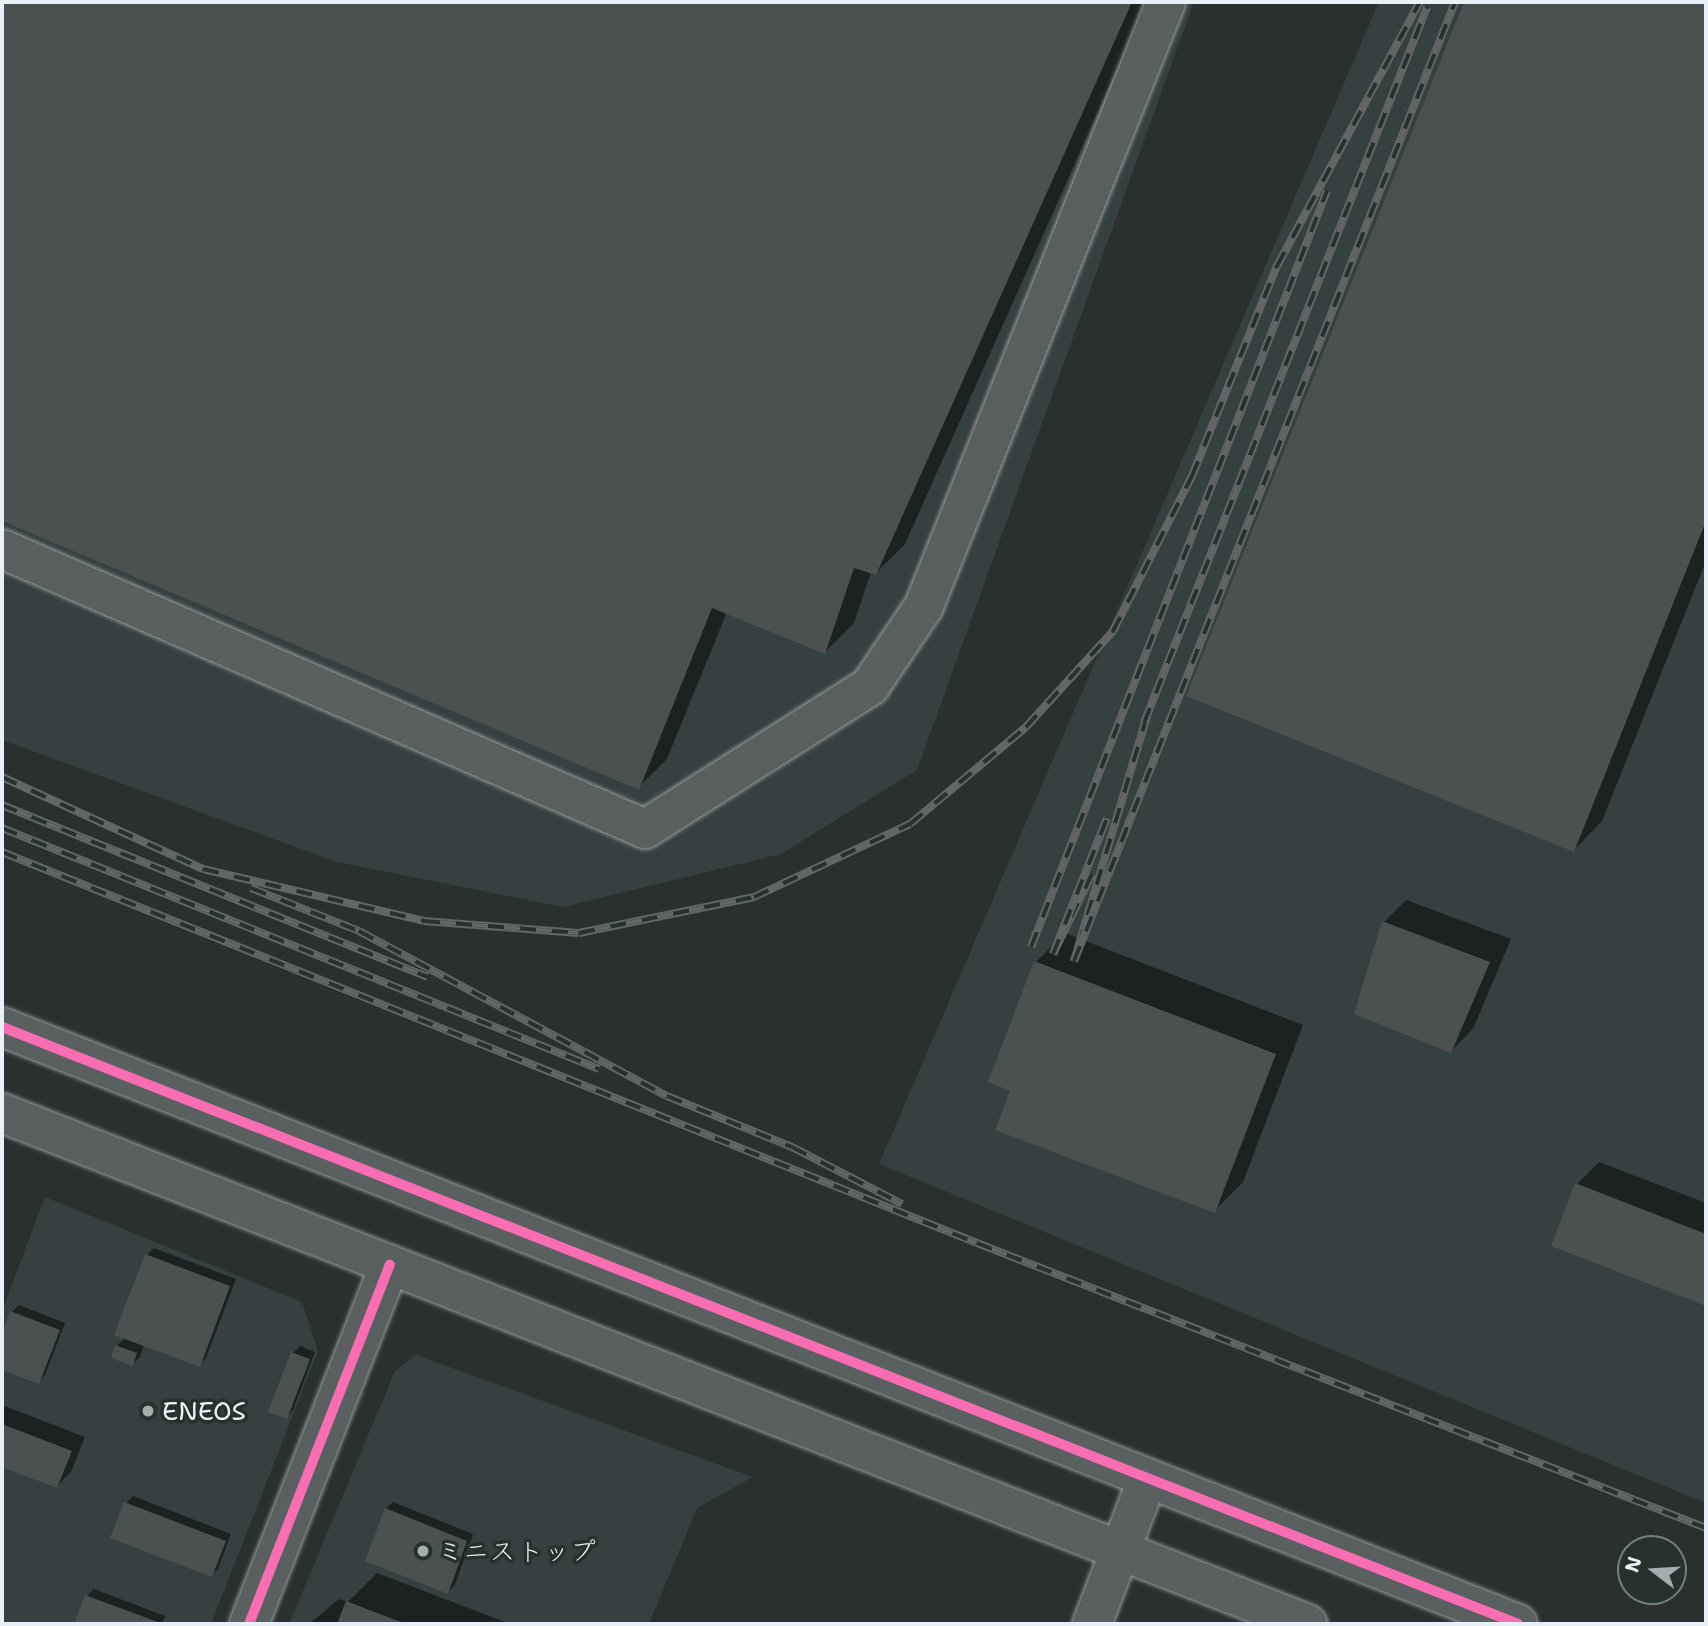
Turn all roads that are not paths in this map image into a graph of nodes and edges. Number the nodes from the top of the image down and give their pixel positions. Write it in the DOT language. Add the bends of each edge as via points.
graph roads {
  1 [pos="1166,2"];
  2 [pos="2,548"];
  3 [pos="2,1027"];
  4 [pos="2,1113"];
  5 [pos="390,1265"];
  6 [pos="1148,1478"];
  7 [pos="1121,1551"];
  8 [pos="249,1624"];
  9 [pos="1092,1624"];
  10 [pos="1308,1624"];
  11 [pos="1518,1624"];
  1 -- 2 [label="street" via="924,606 870,686 645,828"];
  3 -- 6 [label="street"];
  4 -- 5 [label="street"];
  5 -- 7 [label="street"];
  5 -- 8 [label="street"];
  6 -- 7 [label="street"];
  6 -- 11 [label="street"];
  7 -- 9 [label="street"];
  7 -- 10 [label="street"];
}
